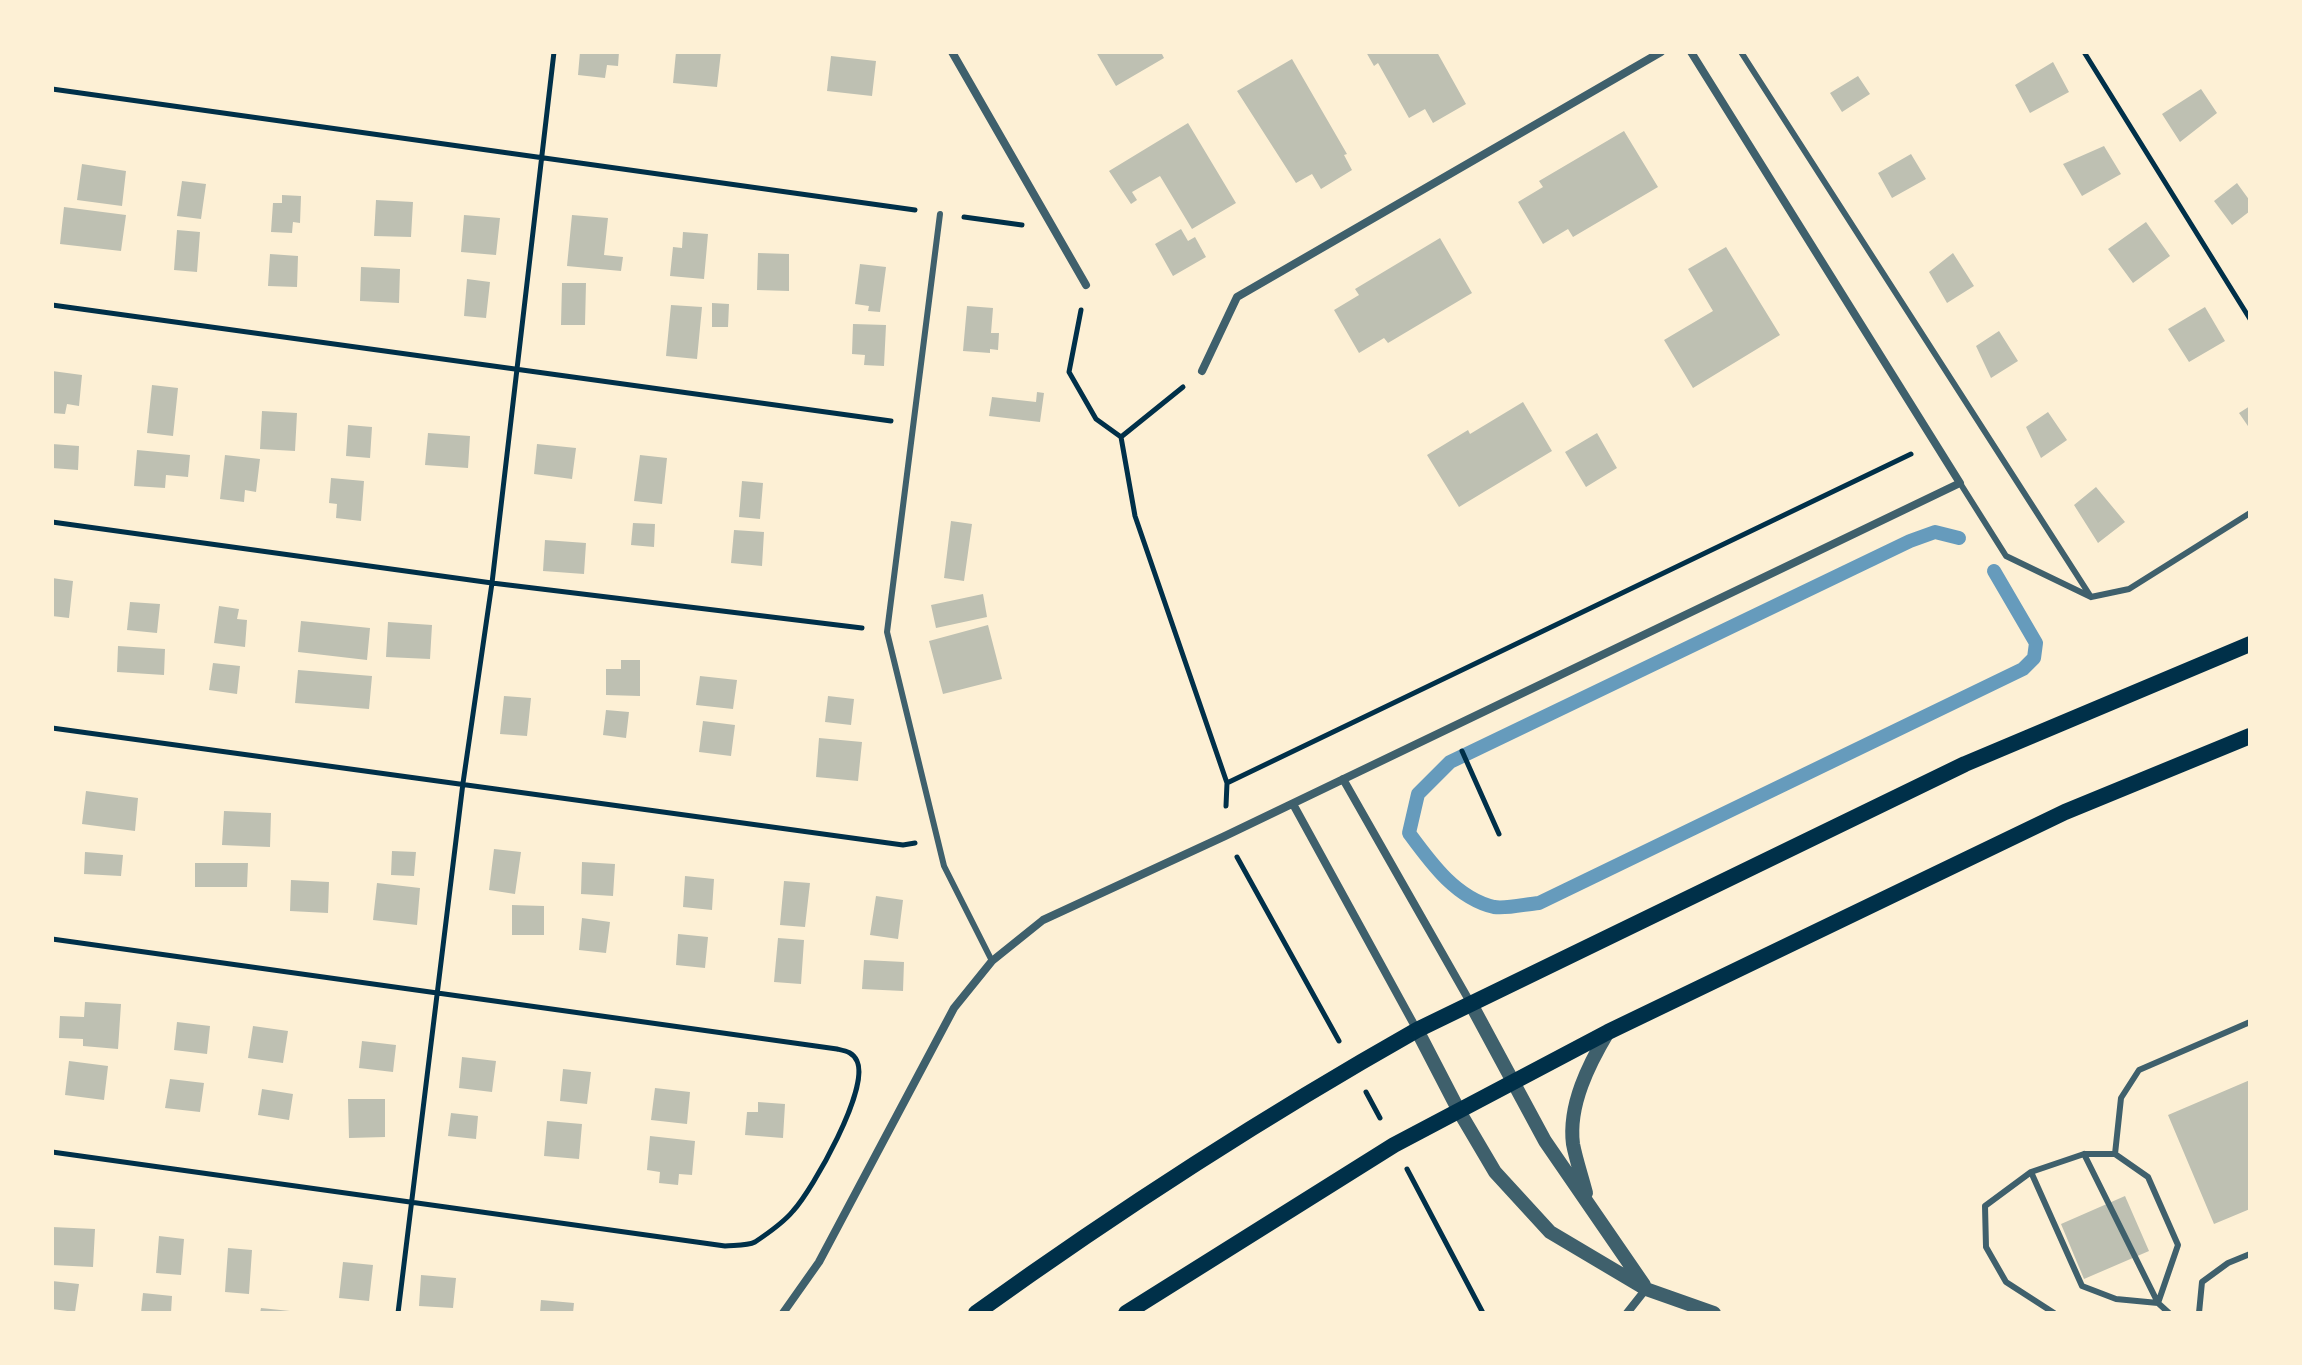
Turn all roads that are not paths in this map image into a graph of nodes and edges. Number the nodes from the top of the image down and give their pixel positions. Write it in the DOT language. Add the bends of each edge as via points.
graph roads {
  1 [pos="952,52"];
  2 [pos="1661,52"];
  3 [pos="1691,52"];
  4 [pos="1741,52"];
  5 [pos="940,214"];
  6 [pos="1086,285"];
  7 [pos="1202,371"];
  8 [pos="1960,483"];
  9 [pos="2250,513"];
  10 [pos="2091,597"];
  11 [pos="2250,644"];
  12 [pos="2250,736"];
  13 [pos="1343,779"];
  14 [pos="1293,804"];
  15 [pos="992,961"];
  16 [pos="1470,1002"];
  17 [pos="2250,1022"];
  18 [pos="1417,1030"];
  19 [pos="1608,1032"];
  20 [pos="1513,1082"];
  21 [pos="1459,1111"];
  22 [pos="2084,1154"];
  23 [pos="2115,1154"];
  24 [pos="2031,1172"];
  25 [pos="1588,1201"];
  26 [pos="2250,1254"];
  27 [pos="1646,1289"];
  28 [pos="2158,1303"];
  29 [pos="783,1313"];
  30 [pos="976,1313"];
  31 [pos="1126,1313"];
  32 [pos="1627,1313"];
  33 [pos="1714,1313"];
  34 [pos="2054,1313"];
  35 [pos="2169,1313"];
  36 [pos="2199,1313"];
  1 -- 6 [label="street"];
  2 -- 7 [label="street" via="1237,297"];
  3 -- 8 [label="street"];
  4 -- 10 [label="lane"];
  5 -- 15 [label="lane" via="887,632 935,839"];
  8 -- 10 [label="lane" via="2006,556"];
  8 -- 13 [label="street"];
  9 -- 10 [label="lane" via="2129,589"];
  11 -- 16 [label="main road" via="1965,764"];
  12 -- 19 [label="main road" via="2065,812"];
  13 -- 14 [label="street"];
  13 -- 16 [label="street"];
  14 -- 15 [label="street" via="1043,920"];
  14 -- 18 [label="street"];
  15 -- 29 [label="street" via="954,1008 819,1262"];
  16 -- 18 [label="main road"];
  16 -- 20 [label="street"];
  17 -- 23 [label="lane" via="2139,1070 2121,1098"];
  18 -- 21 [label="street"];
  18 -- 30 [label="main road" via="1095,1227"];
  19 -- 20 [label="main road"];
  19 -- 25 [label="street" via="1589,1064 1575,1108 1573,1142"];
  20 -- 21 [label="main road"];
  20 -- 25 [label="street" via="1545,1141"];
  21 -- 27 [label="street" via="1495,1172 1550,1232"];
  21 -- 31 [label="main road" via="1394,1145"];
  22 -- 23 [label="lane"];
  22 -- 24 [label="lane"];
  22 -- 28 [label="lane"];
  23 -- 28 [label="lane" via="2148,1177 2178,1245"];
  24 -- 28 [label="lane" via="2082,1286 2116,1299"];
  24 -- 34 [label="lane" via="1985,1206 1986,1247 2006,1282"];
  25 -- 27 [label="street"];
  26 -- 36 [label="lane" via="2202,1282"];
  27 -- 32 [label="street"];
  27 -- 33 [label="street"];
  28 -- 35 [label="lane"];
}
